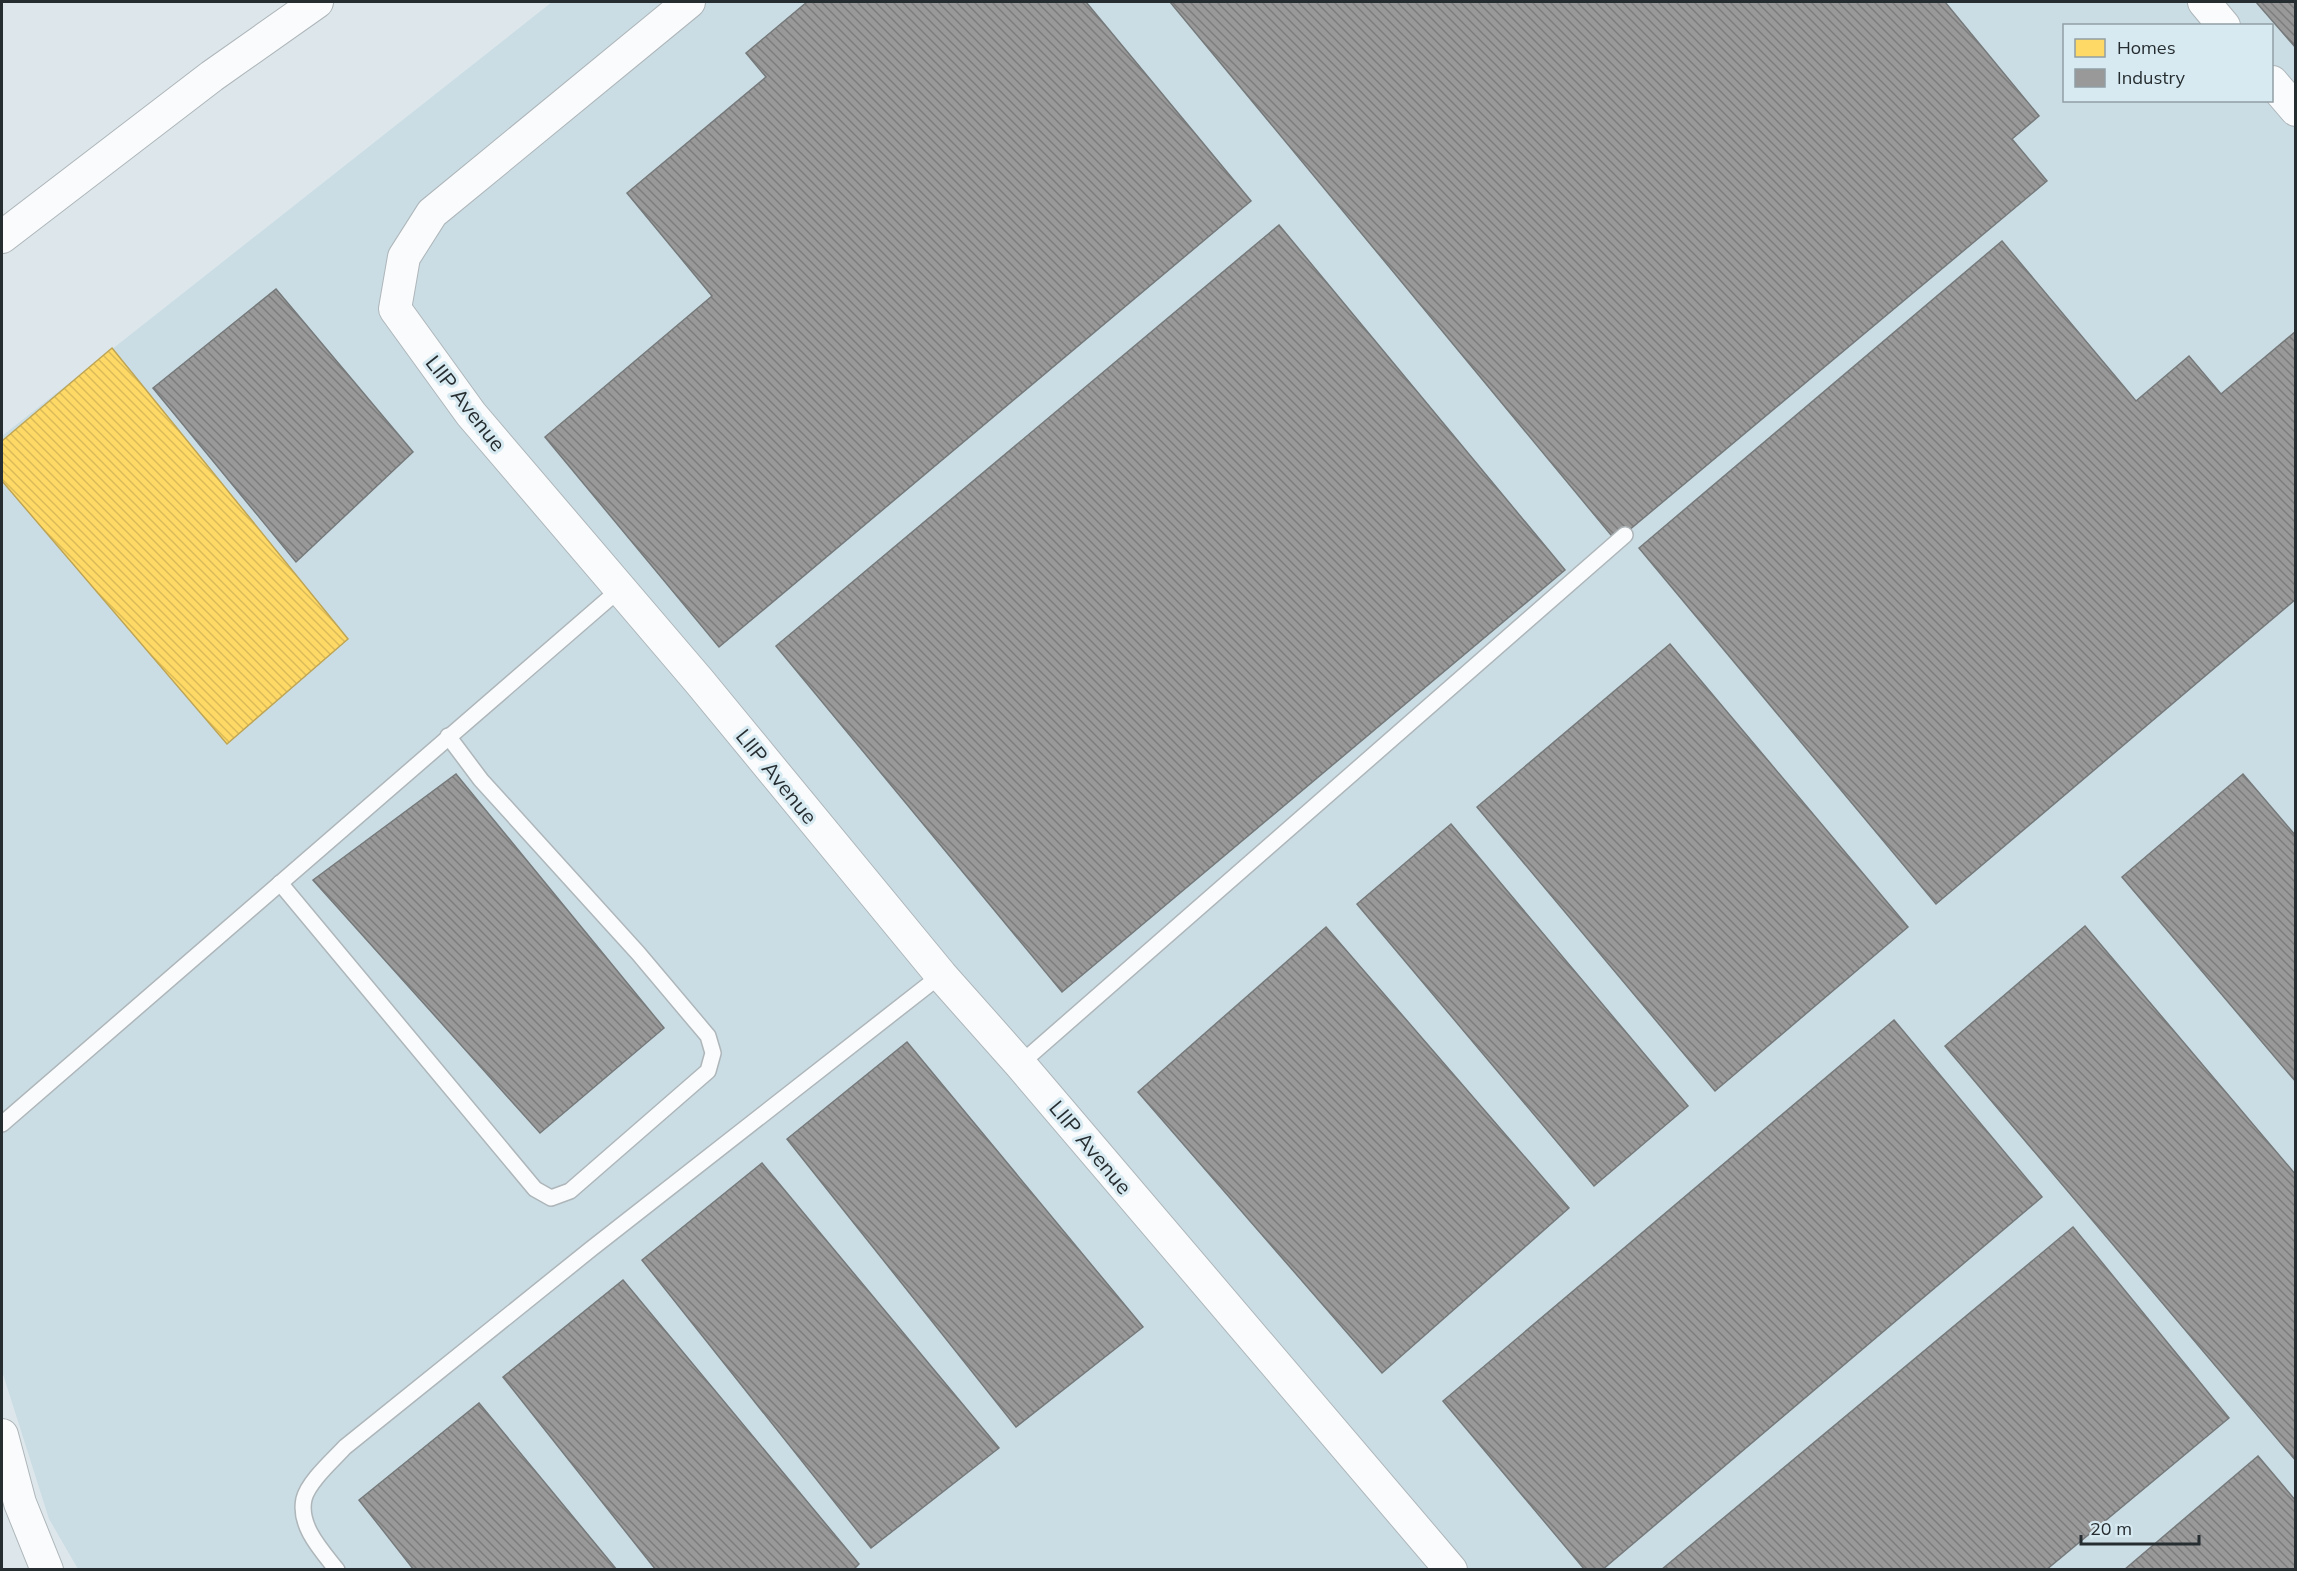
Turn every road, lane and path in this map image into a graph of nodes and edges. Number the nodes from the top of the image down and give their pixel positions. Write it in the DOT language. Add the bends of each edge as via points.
graph roads {
  1 [pos="317,2"];
  2 [pos="688,2"];
  3 [pos="2204,2"];
  4 [pos="2222,24"];
  5 [pos="2273,84"];
  6 [pos="2295,110"];
  7 [pos="2,237"];
  8 [pos="1624,535"];
  9 [pos="620,589"];
  10 [pos="448,736"];
  11 [pos="280,883"];
  12 [pos="941,975"];
  13 [pos="1020,1064"];
  14 [pos="2,1124"];
  15 [pos="2,1435"];
  16 [pos="47,1569"];
  17 [pos="338,1569"];
  18 [pos="1451,1569"];
  1 -- 7 [label="street" via="212,76"];
  2 -- 9 [label="street, LIIP Avenue" via="432,213 404,257 395,309 471,414"];
  3 -- 4 [label="street"];
  5 -- 6 [label="street"];
  8 -- 13 [label="lane"];
  9 -- 10 [label="lane"];
  9 -- 12 [label="street, LIIP Avenue"];
  10 -- 11 [label="lane"];
  10 -- 11 [label="lane" via="481,780 638,952 708,1036 713,1053 708,1071 700,1079 570,1191 551,1198 535,1189"];
  11 -- 14 [label="lane"];
  12 -- 13 [label="street, LIIP Avenue"];
  12 -- 17 [label="lane" via="345,1447 314,1481 304,1499 306,1522 317,1546"];
  13 -- 18 [label="street, LIIP Avenue"];
  15 -- 16 [label="street" via="20,1503"];
}
